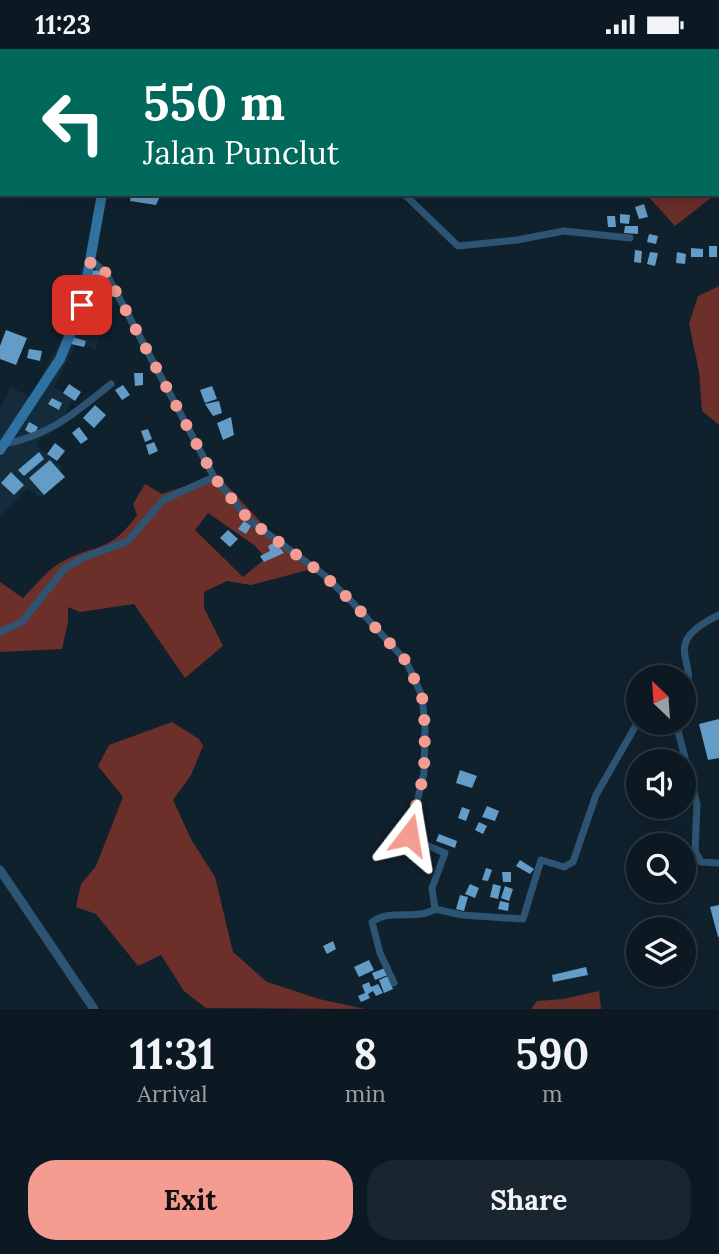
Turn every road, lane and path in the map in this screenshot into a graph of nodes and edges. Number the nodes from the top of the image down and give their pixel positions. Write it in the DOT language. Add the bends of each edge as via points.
graph roads {
  1 [pos="102,196"];
  2 [pos="406,196"];
  3 [pos="630,238"];
  4 [pos="91,260"];
  5 [pos="111,384"];
  6 [pos="2,447"];
  7 [pos="214,477"];
  8 [pos="719,615"];
  9 [pos="0,632"];
  10 [pos="685,665"];
  11 [pos="630,735"];
  12 [pos="679,735"];
  13 [pos="719,863"];
  14 [pos="0,870"];
  15 [pos="435,909"];
  16 [pos="394,982"];
  17 [pos="94,1009"];
  1 -- 4 [label="main road"];
  2 -- 3 [label="street" via="458,246 564,231"];
  4 -- 6 [label="main road" via="82,305 60,359"];
  4 -- 7 [label="street" via="106,273"];
  5 -- 6 [label="street" via="43,434"];
  7 -- 9 [label="street" via="163,500 128,541 64,569 22,622"];
  7 -- 15 [label="street" via="249,520 324,575 406,661 422,696 425,727 424,773 409,835 444,853 432,888"];
  8 -- 10 [label="street" via="689,634 683,650"];
  11 -- 15 [label="street" via="596,795 571,866 541,860 523,919"];
  12 -- 13 [label="street" via="697,804 695,851 701,862"];
  14 -- 17 [label="street"];
  15 -- 16 [label="street" via="421,915 391,914 372,922"];
}
